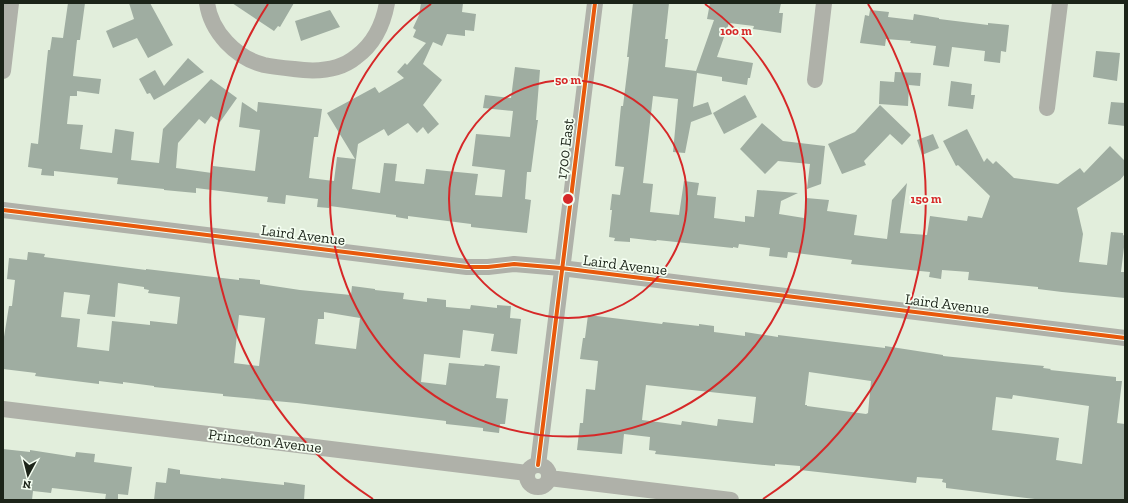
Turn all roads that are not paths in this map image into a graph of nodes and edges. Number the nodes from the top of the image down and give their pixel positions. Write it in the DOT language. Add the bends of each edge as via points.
graph roads {
  1 [pos="11,3"];
  2 [pos="207,3"];
  3 [pos="387,3"];
  4 [pos="595,3"];
  5 [pos="824,3"];
  6 [pos="1060,3"];
  7 [pos="3,71"];
  8 [pos="814,80"];
  9 [pos="1047,108"];
  10 [pos="3,210"];
  11 [pos="561,268"];
  12 [pos="1125,338"];
  13 [pos="3,409"];
  14 [pos="533,481"];
  15 [pos="731,500"];
  1 -- 7 [label="street"];
  2 -- 3 [label="street" via="213,24 238,53 264,65 314,71 343,64 364,50 379,31"];
  4 -- 11 [label="street, 1700 East"];
  5 -- 8 [label="street"];
  6 -- 9 [label="street"];
  10 -- 11 [label="street, Laird Avenue" via="467,267 514,264"];
  11 -- 12 [label="street, Laird Avenue"];
  11 -- 14 [label="street, 1700 East"];
  13 -- 14 [label="street, Princeton Avenue"];
  14 -- 15 [label="street" via="541,486 545,485 549,478"];
}
